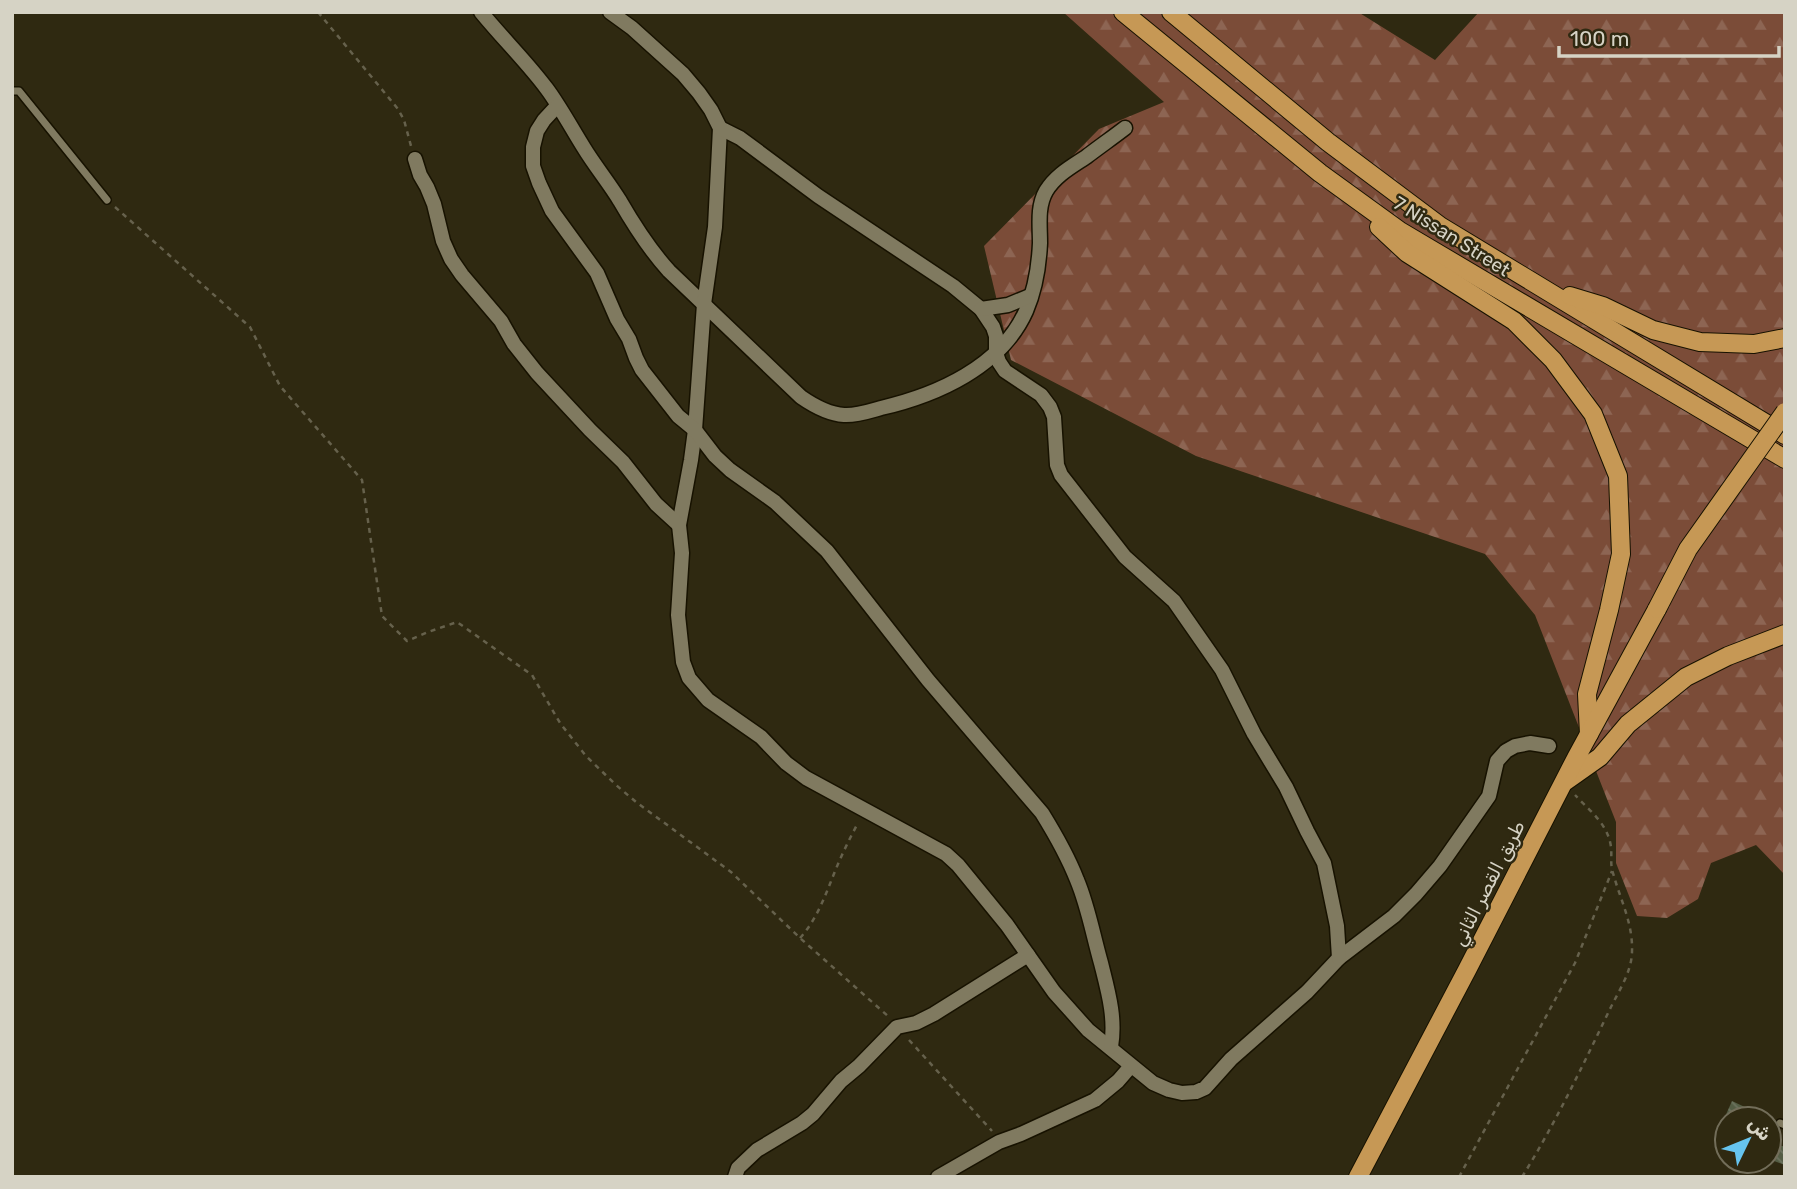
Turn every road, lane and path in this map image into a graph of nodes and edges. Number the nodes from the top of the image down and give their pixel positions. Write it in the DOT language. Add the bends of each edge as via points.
graph roads {
  1 [pos="318,12"];
  2 [pos="481,12"];
  3 [pos="610,12"];
  4 [pos="1123,12"];
  5 [pos="1171,12"];
  6 [pos="12,91"];
  7 [pos="557,106"];
  8 [pos="720,128"];
  9 [pos="1125,128"];
  10 [pos="415,159"];
  11 [pos="1320,173"];
  12 [pos="107,200"];
  13 [pos="1546,289"];
  14 [pos="1030,296"];
  15 [pos="704,304"];
  16 [pos="981,309"];
  17 [pos="1785,338"];
  18 [pos="996,353"];
  19 [pos="1785,412"];
  20 [pos="695,430"];
  21 [pos="1785,435"];
  22 [pos="1785,459"];
  23 [pos="679,525"];
  24 [pos="1785,634"];
  25 [pos="1589,734"];
  26 [pos="1549,746"];
  27 [pos="1563,783"];
  28 [pos="866,810"];
  29 [pos="1612,871"];
  30 [pos="800,938"];
  31 [pos="1028,955"];
  32 [pos="1339,958"];
  33 [pos="897,1027"];
  34 [pos="1111,1047"];
  35 [pos="1131,1066"];
  36 [pos="999,1142"];
  37 [pos="735,1177"];
  38 [pos="938,1177"];
  39 [pos="1357,1177"];
  40 [pos="1460,1177"];
  41 [pos="1522,1177"];
  1 -- 10 [label="path" via="398,108"];
  2 -- 7 [label="street"];
  3 -- 8 [label="street" via="683,74"];
  4 -- 11 [label="main road, 7 Nissan Street"];
  5 -- 13 [label="main road, 7 Nissan Street" via="1328,142 1440,226"];
  6 -- 12 [label="lane" via="19,91"];
  7 -- 15 [label="street" via="646,244"];
  7 -- 20 [label="street" via="537,131 533,166 538,183 597,274 642,370"];
  8 -- 15 [label="street" via="715,226"];
  8 -- 16 [label="street"];
  9 -- 14 [label="street" via="1060,174 1049,187 1039,223 1038,261"];
  10 -- 23 [label="street" via="443,241 462,275 537,373"];
  11 -- 22 [label="main road, 7 Nissan Street" via="1400,230"];
  11 -- 25 [label="main road" via="1407,253 1514,321 1553,360 1593,414 1618,476 1621,554 1587,694"];
  12 -- 30 [label="path" via="250,327 280,386 362,480 382,616 407,641 457,622 532,675 586,756 636,802 731,872"];
  13 -- 17 [label="main road" via="1603,306 1653,330 1700,342 1754,344"];
  13 -- 21 [label="main road, 7 Nissan Street"];
  14 -- 16 [label="street"];
  14 -- 18 [label="street" via="1019,323"];
  15 -- 18 [label="street" via="801,397 830,413 847,416 924,396"];
  15 -- 20 [label="street"];
  16 -- 18 [label="street" via="993,327"];
  18 -- 32 [label="street" via="1005,371 1047,402 1054,417 1061,475 1125,557 1174,601 1222,670 1324,863 1338,926"];
  19 -- 25 [label="main road, طريق القصر الثاني, bridge" via="1688,549"];
  20 -- 23 [label="street"];
  20 -- 34 [label="street" via="730,470 775,502 827,551 928,680 1042,813 1078,881 1089,918 1113,1014"];
  23 -- 28 [label="street" via="678,615 689,678 708,700 761,737 806,778"];
  24 -- 27 [label="main road" via="1686,677 1628,724 1600,757"];
  25 -- 27 [label="main road, طريق القصر الثاني"];
  26 -- 32 [label="street" via="1530,743 1506,751 1497,761 1489,796 1440,866 1394,916"];
  27 -- 29 [label="path" via="1603,825 1611,845"];
  27 -- 39 [label="main road, طريق القصر الثاني"];
  28 -- 30 [label="path" via="822,905"];
  28 -- 31 [label="street" via="946,854"];
  29 -- 40 [label="path" via="1575,962"];
  29 -- 41 [label="path" via="1630,928 1629,970"];
  30 -- 33 [label="path"];
  31 -- 33 [label="street" via="934,1014"];
  31 -- 34 [label="street" via="1071,1012"];
  32 -- 35 [label="street" via="1205,1088 1182,1093 1169,1090"];
  33 -- 36 [label="path"];
  33 -- 37 [label="street" via="813,1114 757,1150"];
  34 -- 35 [label="street"];
  35 -- 36 [label="street" via="1095,1100"];
  36 -- 38 [label="street"];
}
